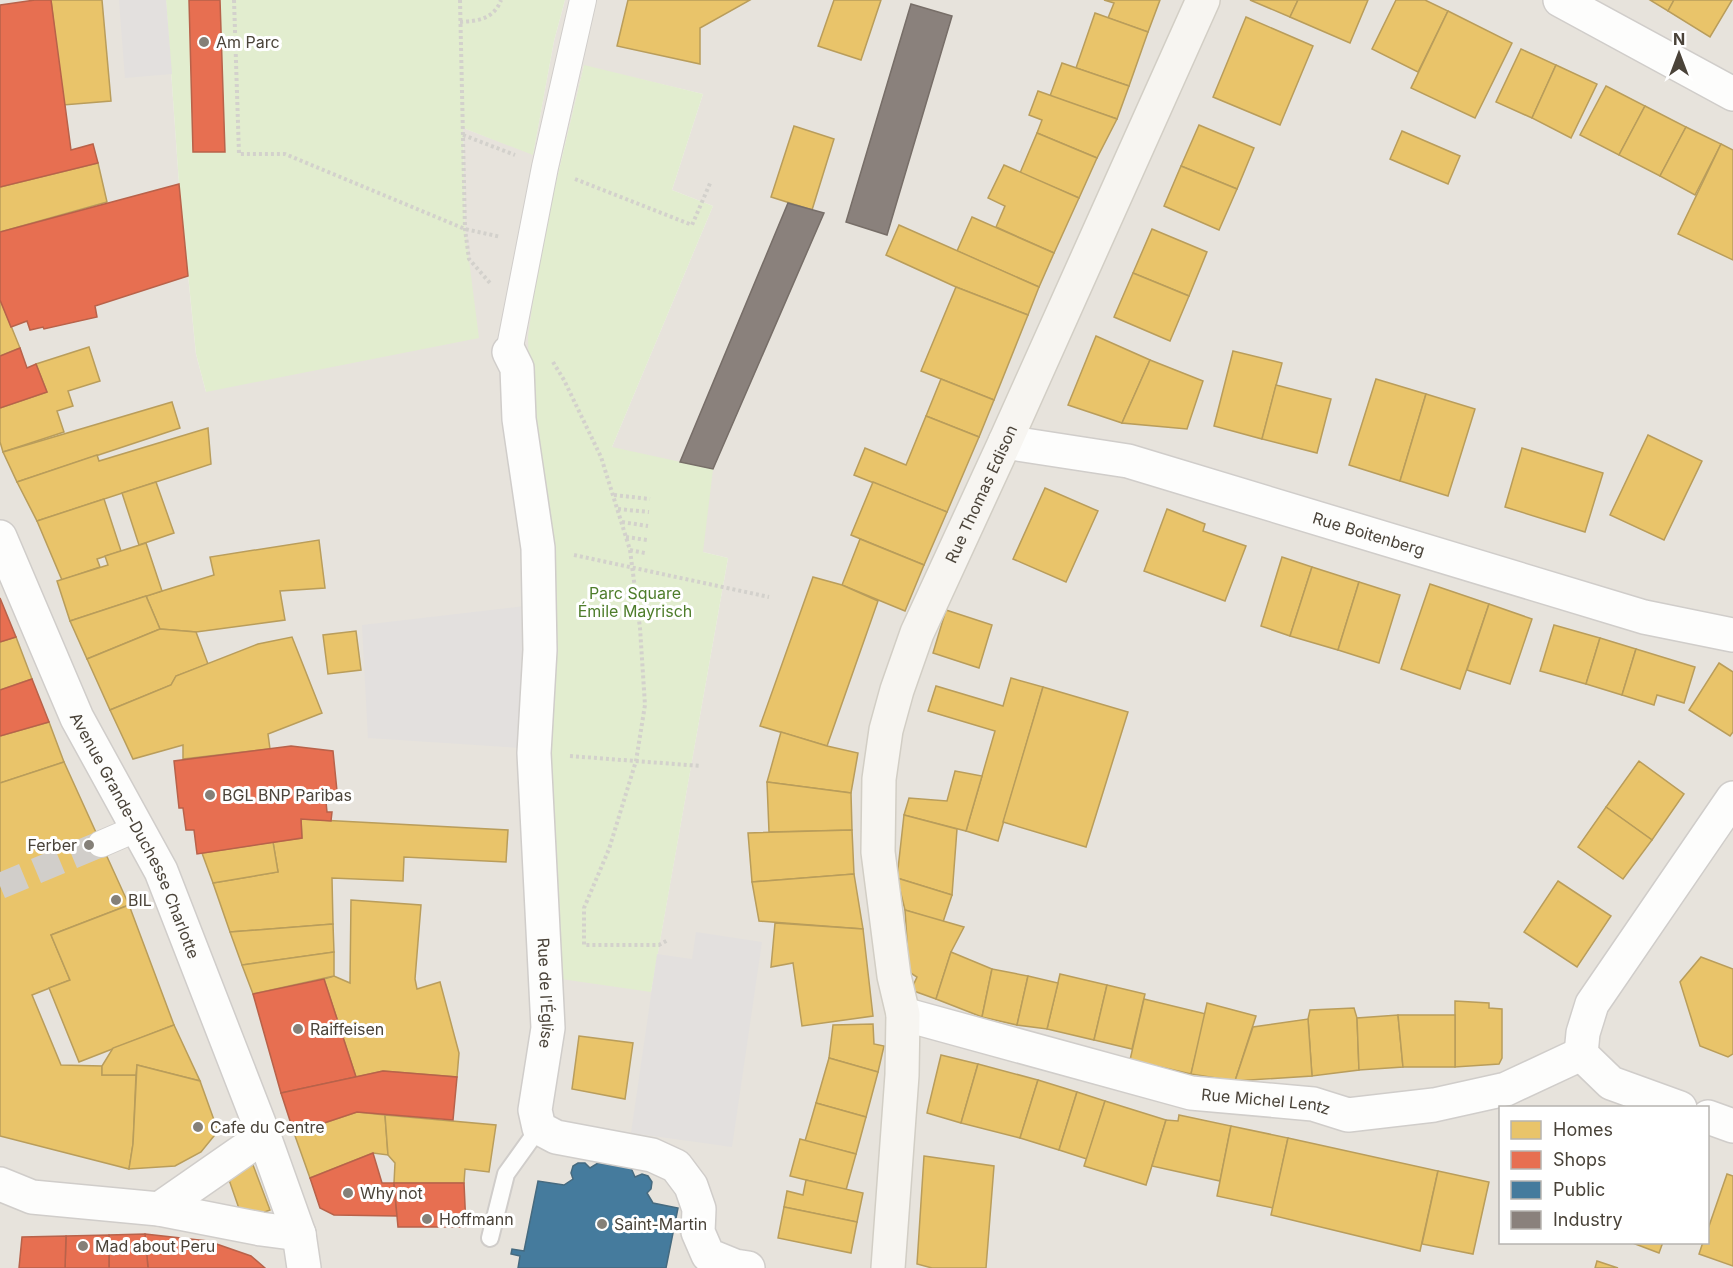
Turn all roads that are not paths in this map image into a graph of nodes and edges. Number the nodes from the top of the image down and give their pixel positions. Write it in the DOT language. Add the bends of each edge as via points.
graph roads {
  1 [pos="583,0"];
  2 [pos="1203,0"];
  3 [pos="1560,0"];
  4 [pos="1733,94"];
  5 [pos="509,352"];
  6 [pos="1005,442"];
  7 [pos="0,537"];
  8 [pos="1733,635"];
  9 [pos="1733,798"];
  10 [pos="138,828"];
  11 [pos="101,844"];
  12 [pos="903,1014"];
  13 [pos="1581,1054"];
  14 [pos="1677,1106"];
  15 [pos="1709,1118"];
  16 [pos="1733,1126"];
  17 [pos="539,1128"];
  18 [pos="264,1136"];
  19 [pos="0,1184"];
  20 [pos="159,1209"];
  21 [pos="299,1234"];
  22 [pos="490,1238"];
  23 [pos="304,1268"];
  24 [pos="748,1268"];
  25 [pos="888,1268"];
  1 -- 5 [label="street"];
  2 -- 6 [label="main road, Rue Thomas Edison"];
  3 -- 4 [label="street"];
  5 -- 17 [label="street, Rue de l'Église" via="517,368 519,419 538,548 540,650 534,753 548,1028 536,1110"];
  6 -- 8 [label="street, Rue Boitenberg" via="1128,461 1644,616"];
  6 -- 12 [label="main road, Rue Thomas Edison" via="917,633 886,730 879,779 878,852"];
  7 -- 10 [label="street, Avenue Grande-Duchesse Charlotte" via="77,718"];
  9 -- 13 [label="street" via="1592,1004"];
  10 -- 11 [label="street"];
  10 -- 18 [label="street, Avenue Grande-Duchesse Charlotte" via="161,872"];
  12 -- 13 [label="street, Rue Michel Lentz" via="1191,1093 1312,1104 1348,1115 1434,1106 1506,1089"];
  12 -- 25 [label="main road"];
  13 -- 14 [label="street" via="1611,1083"];
  15 -- 16 [label="street"];
  17 -- 22 [label="lane" via="506,1174"];
  17 -- 24 [label="street" via="556,1137 652,1155 676,1166 691,1186 699,1209 698,1232 708,1255"];
  18 -- 20 [label="street"];
  18 -- 21 [label="street, Avenue Grande-Duchesse Charlotte"];
  19 -- 20 [label="street" via="32,1197"];
  20 -- 21 [label="street"];
  21 -- 23 [label="street, Avenue Grande-Duchesse Charlotte"];
}
